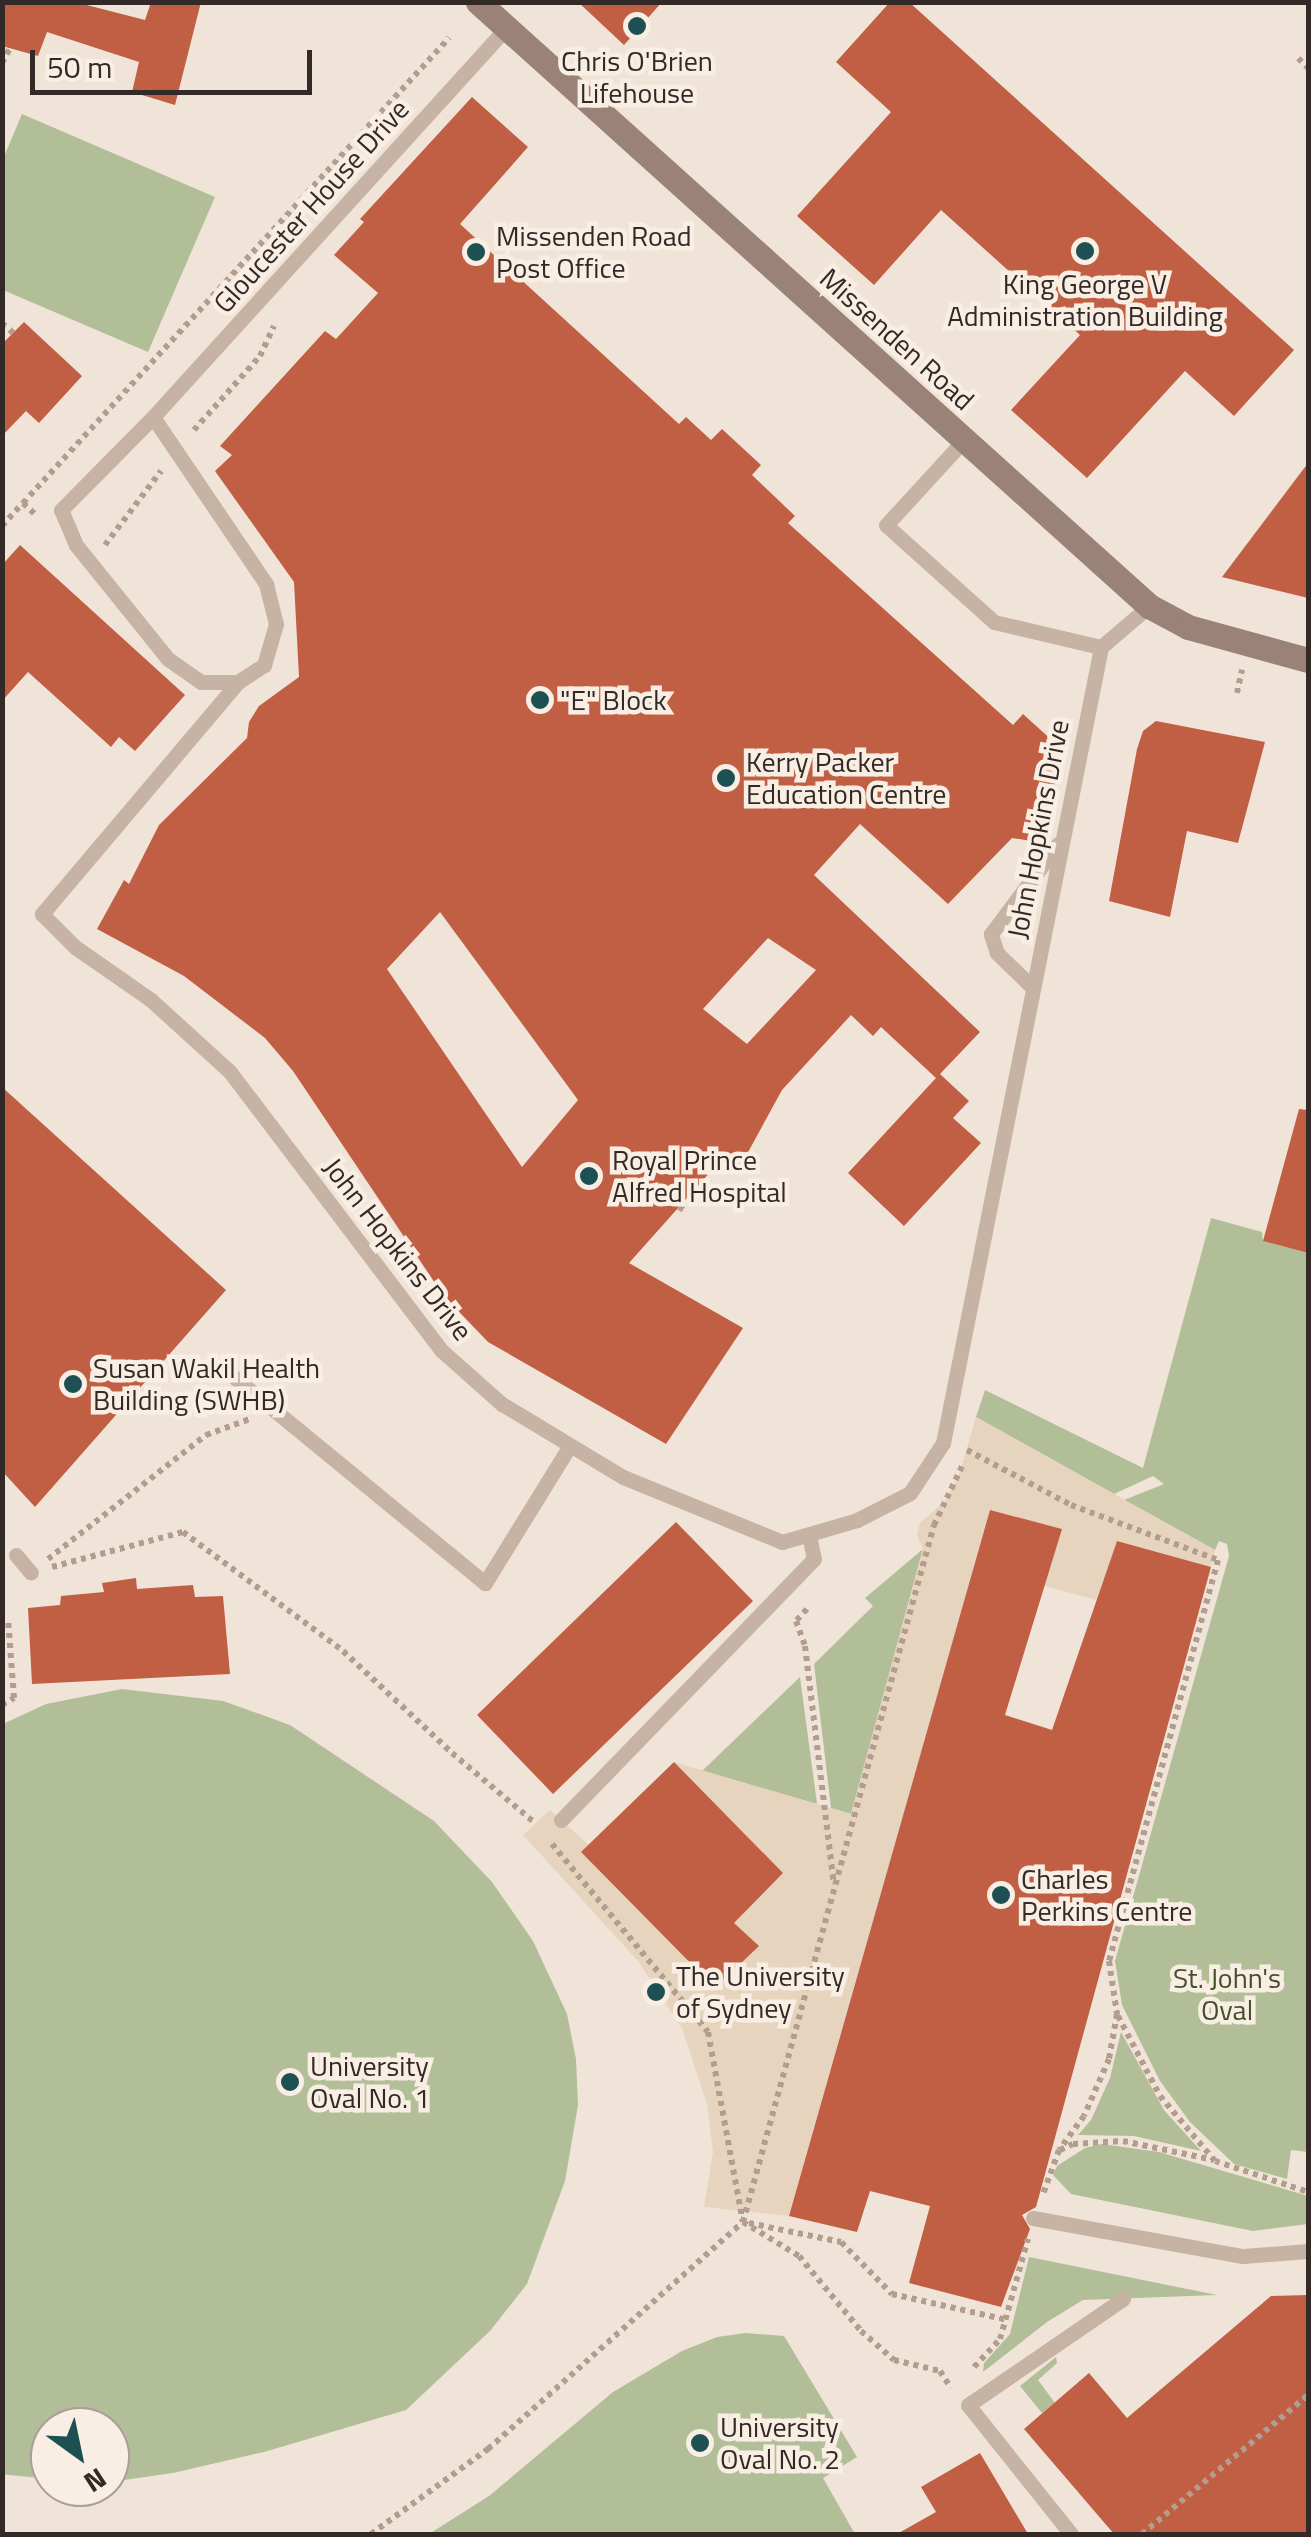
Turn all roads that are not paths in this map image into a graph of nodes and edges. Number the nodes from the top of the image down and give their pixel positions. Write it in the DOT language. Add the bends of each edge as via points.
graph roads {
  1 [pos="478,2"];
  2 [pos="506,28"];
  3 [pos="153,417"];
  4 [pos="964,440"];
  5 [pos="1149,606"];
  6 [pos="1101,646"];
  7 [pos="1308,660"];
  8 [pos="238,682"];
  9 [pos="1061,840"];
  10 [pos="1032,987"];
  11 [pos="234,1376"];
  12 [pos="570,1447"];
  13 [pos="808,1536"];
  14 [pos="16,1555"];
  15 [pos="32,1572"];
  16 [pos="561,1820"];
  17 [pos="1033,2218"];
  18 [pos="1308,2251"];
  19 [pos="1123,2299"];
  20 [pos="1071,2534"];
  1 -- 2 [label="street, Missenden Road"];
  2 -- 3 [label="lane, Gloucester House Drive"];
  2 -- 4 [label="street, Missenden Road"];
  3 -- 8 [label="lane" via="266,584 276,624 264,665"];
  3 -- 8 [label="lane, Gloucester House Drive" via="61,510 76,546 168,658 201,682"];
  4 -- 5 [label="street, Missenden Road"];
  4 -- 6 [label="lane" via="886,525 994,622"];
  5 -- 6 [label="lane"];
  5 -- 7 [label="street, Missenden Road" via="1188,627"];
  6 -- 9 [label="lane, John Hopkins Drive"];
  8 -- 12 [label="lane, John Hopkins Drive" via="42,914 230,1072 442,1351 502,1404"];
  9 -- 10 [label="lane, John Hopkins Drive"];
  9 -- 10 [label="lane" via="991,934 996,952"];
  10 -- 13 [label="lane, John Hopkins Drive" via="943,1443 910,1494"];
  11 -- 12 [label="lane" via="485,1583"];
  12 -- 13 [label="lane, John Hopkins Drive" via="623,1477 782,1542"];
  13 -- 16 [label="lane" via="814,1559"];
  14 -- 15 [label="lane"];
  17 -- 18 [label="lane" via="1243,2256"];
  19 -- 20 [label="lane" via="968,2405"];
}
